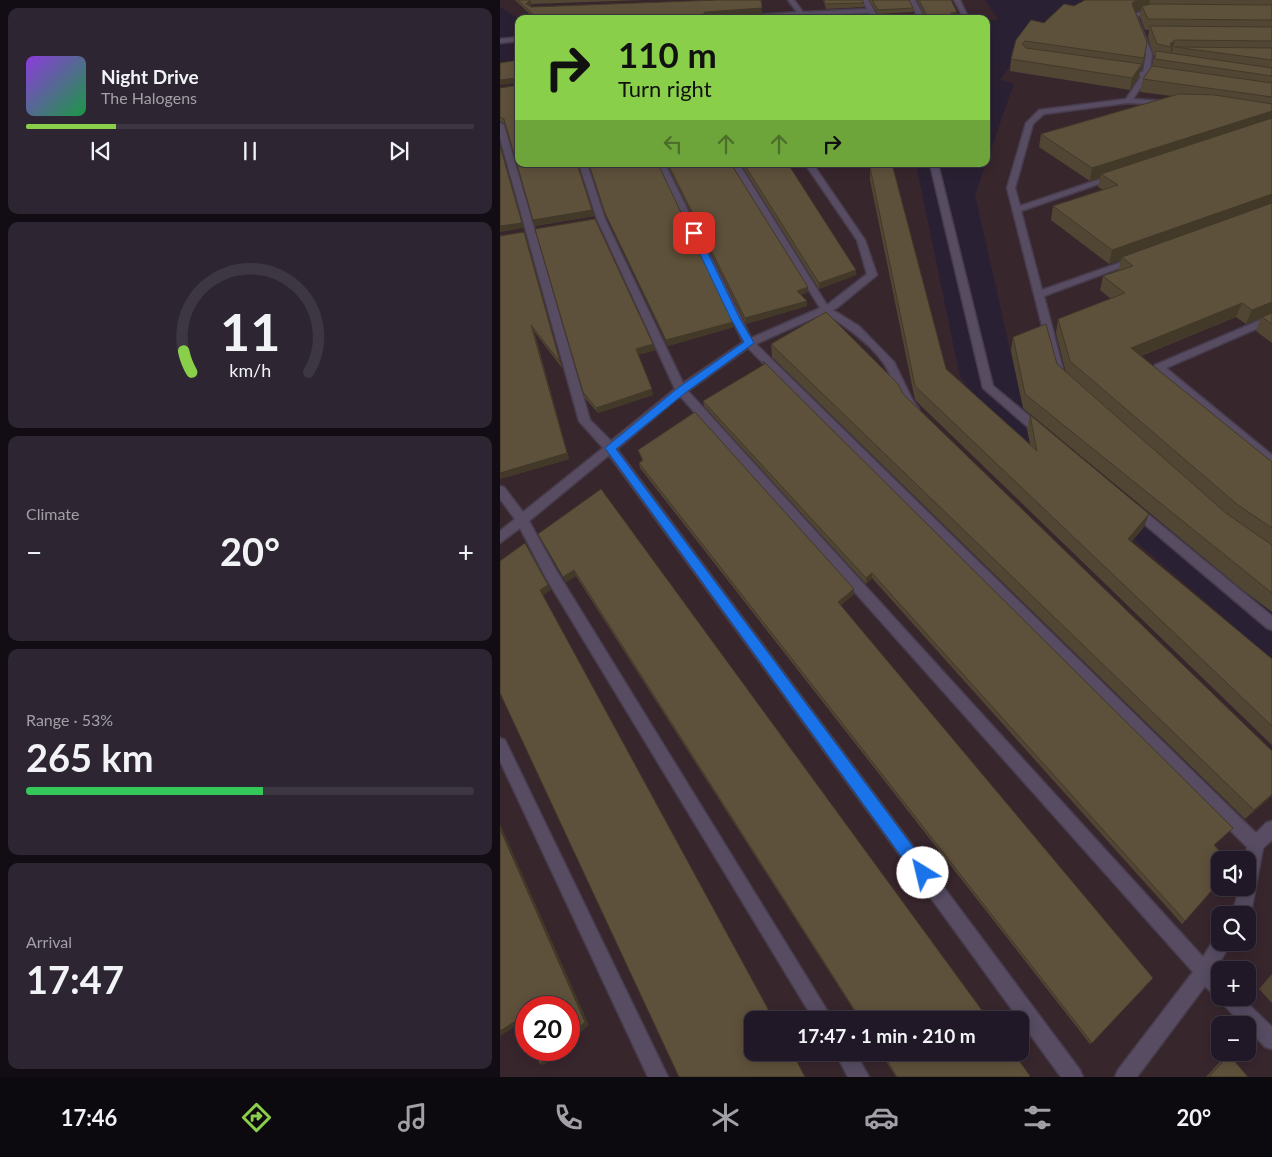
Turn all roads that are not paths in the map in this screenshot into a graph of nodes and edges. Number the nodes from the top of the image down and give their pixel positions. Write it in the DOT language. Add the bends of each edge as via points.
graph roads {
  1 [pos="791,0"];
  2 [pos="865,0"];
  3 [pos="912,0"];
  4 [pos="957,0"];
  5 [pos="870,10"];
  6 [pos="1167,12"];
  7 [pos="800,14"];
  8 [pos="782,15"];
  9 [pos="873,15"];
  10 [pos="918,15"];
  11 [pos="965,15"];
  12 [pos="1141,34"];
  13 [pos="1151,34"];
  14 [pos="515,40"];
  15 [pos="500,41"];
  16 [pos="1148,58"];
  17 [pos="1158,58"];
  18 [pos="1118,70"];
  19 [pos="1146,74"];
  20 [pos="1175,78"];
  21 [pos="1128,101"];
  22 [pos="1174,103"];
  23 [pos="500,125"];
  24 [pos="584,167"];
  25 [pos="662,167"];
  26 [pos="737,167"];
  27 [pos="811,167"];
  28 [pos="935,167"];
  29 [pos="1121,176"];
  30 [pos="1017,210"];
  31 [pos="1141,258"];
  32 [pos="1038,295"];
  33 [pos="826,309"];
  34 [pos="1272,318"];
  35 [pos="749,343"];
  36 [pos="1060,377"];
  37 [pos="681,390"];
  38 [pos="922,416"];
  39 [pos="1049,439"];
  40 [pos="610,448"];
  41 [pos="1272,461"];
  42 [pos="500,490"];
  43 [pos="1126,503"];
  44 [pos="522,520"];
  45 [pos="500,538"];
  46 [pos="1272,624"];
  47 [pos="500,745"];
  48 [pos="1272,829"];
  49 [pos="1256,844"];
  50 [pos="1254,851"];
  51 [pos="1217,951"];
  52 [pos="1204,973"];
  53 [pos="1211,980"];
  54 [pos="1237,1006"];
  55 [pos="818,1011"];
  56 [pos="1272,1040"];
  57 [pos="849,1061"];
  58 [pos="658,1077"];
  59 [pos="859,1077"];
  60 [pos="1073,1077"];
  61 [pos="1125,1077"];
  1 -- 7 [label="lane"];
  2 -- 5 [label="lane"];
  3 -- 10 [label="lane"];
  4 -- 11 [label="lane"];
  5 -- 7 [label="lane"];
  5 -- 9 [label="lane"];
  6 -- 12 [label="lane" via="1134,15"];
  7 -- 8 [label="lane"];
  12 -- 13 [label="lane"];
  12 -- 16 [label="lane"];
  14 -- 15 [label="lane"];
  16 -- 17 [label="lane"];
  16 -- 19 [label="lane"];
  18 -- 19 [label="lane"];
  19 -- 20 [label="lane"];
  19 -- 21 [label="lane"];
  21 -- 22 [label="lane"];
  21 -- 30 [label="lane" via="1042,112 1030,122 1011,188"];
  23 -- 40 [label="lane" via="585,421"];
  24 -- 37 [label="lane" via="597,220"];
  25 -- 35 [label="lane"];
  26 -- 33 [label="lane"];
  27 -- 33 [label="lane" via="860,240 872,275"];
  28 -- 39 [label="lane" via="988,388"];
  29 -- 30 [label="lane"];
  30 -- 32 [label="lane"];
  31 -- 32 [label="lane"];
  32 -- 36 [label="lane"];
  33 -- 35 [label="lane"];
  33 -- 38 [label="lane" via="856,328 890,364 908,403"];
  34 -- 41 [label="lane" via="1159,367"];
  35 -- 37 [label="lane"];
  35 -- 49 [label="lane"];
  37 -- 40 [label="lane"];
  37 -- 52 [label="lane"];
  40 -- 44 [label="lane"];
  40 -- 60 [label="lane"];
  42 -- 44 [label="lane"];
  43 -- 46 [label="lane"];
  44 -- 45 [label="lane"];
  44 -- 55 [label="lane" via="551,574"];
  47 -- 58 [label="lane"];
  48 -- 49 [label="lane"];
  49 -- 50 [label="lane"];
  51 -- 52 [label="lane"];
  52 -- 53 [label="lane"];
  52 -- 61 [label="lane"];
  54 -- 56 [label="lane"];
  57 -- 59 [label="lane"];
}
